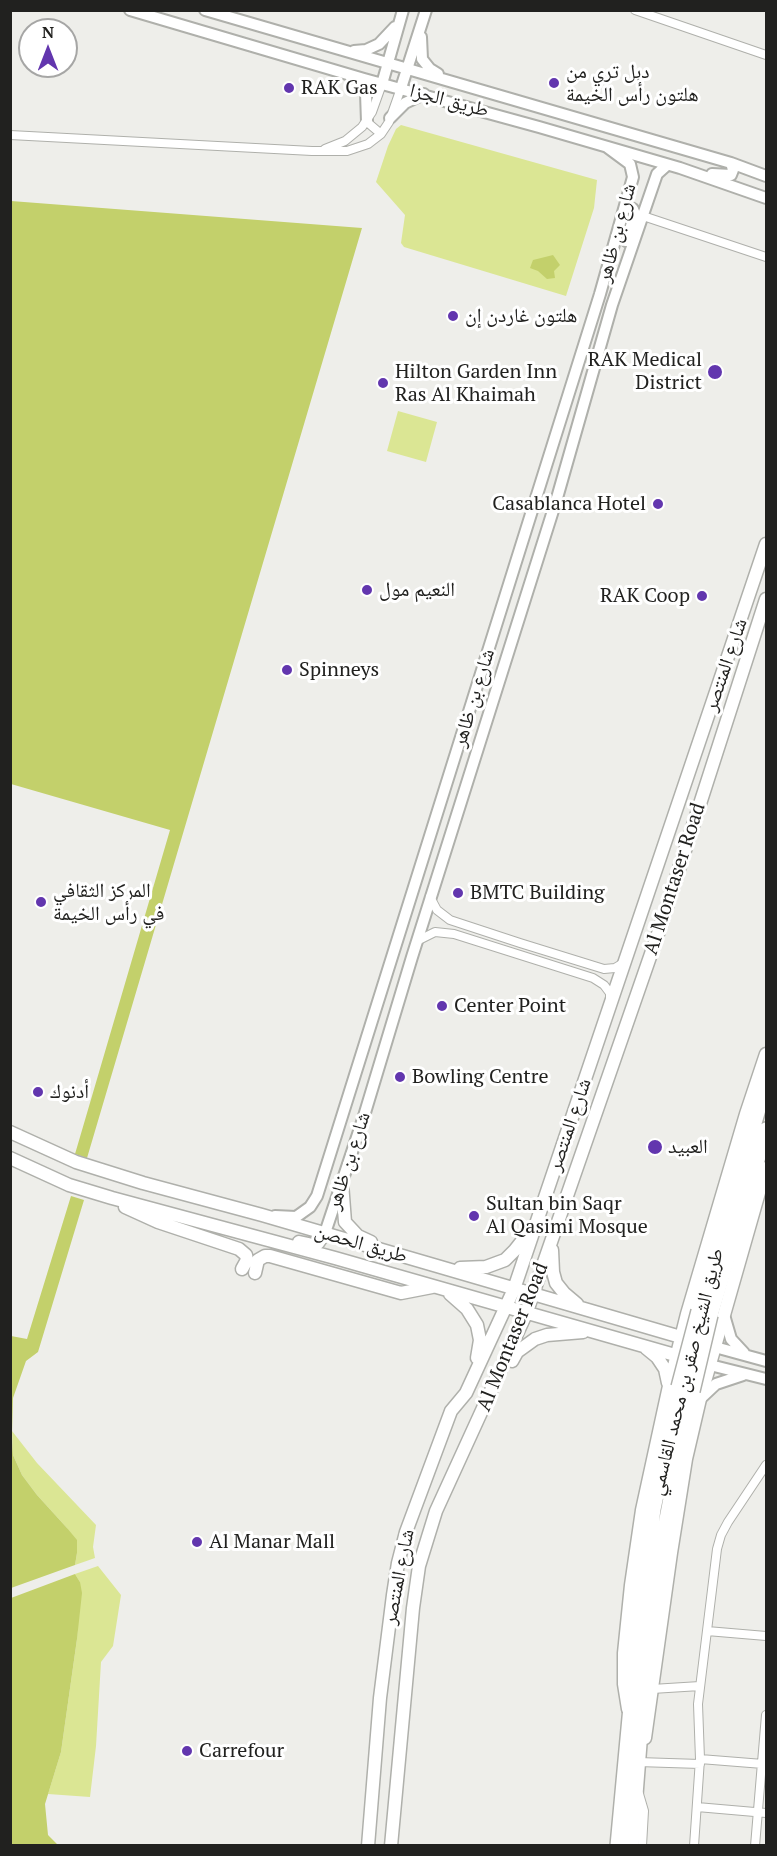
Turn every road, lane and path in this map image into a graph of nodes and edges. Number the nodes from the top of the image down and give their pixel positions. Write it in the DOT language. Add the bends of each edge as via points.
graph roads {
  1 [pos="130,10"];
  2 [pos="205,10"];
  3 [pos="403,10"];
  4 [pos="426,10"];
  5 [pos="635,10"];
  6 [pos="399,22"];
  7 [pos="421,28"];
  8 [pos="346,51"];
  9 [pos="766,55"];
  10 [pos="388,63"];
  11 [pos="408,68"];
  12 [pos="344,73"];
  13 [pos="449,80"];
  14 [pos="382,84"];
  15 [pos="401,88"];
  16 [pos="424,94"];
  17 [pos="390,117"];
  18 [pos="367,122"];
  19 [pos="381,134"];
  20 [pos="10,135"];
  21 [pos="607,147"];
  22 [pos="312,151"];
  23 [pos="731,163"];
  24 [pos="666,165"];
  25 [pos="680,168"];
  26 [pos="766,176"];
  27 [pos="766,198"];
  28 [pos="626,206"];
  29 [pos="643,216"];
  30 [pos="766,257"];
  31 [pos="619,285"];
  32 [pos="595,310"];
  33 [pos="593,368"];
  34 [pos="530,519"];
  35 [pos="766,544"];
  36 [pos="533,572"];
  37 [pos="766,599"];
  38 [pos="430,897"];
  39 [pos="450,920"];
  40 [pos="442,931"];
  41 [pos="417,941"];
  42 [pos="626,961"];
  43 [pos="599,968"];
  44 [pos="593,978"];
  45 [pos="379,1002"];
  46 [pos="611,1007"];
  47 [pos="388,1037"];
  48 [pos="766,1054"];
  49 [pos="766,1083"];
  50 [pos="766,1130"];
  51 [pos="10,1132"];
  52 [pos="10,1158"];
  53 [pos="766,1168"];
  54 [pos="342,1183"];
  55 [pos="112,1198"];
  56 [pos="262,1215"];
  57 [pos="538,1220"];
  58 [pos="193,1221"];
  59 [pos="325,1233"];
  60 [pos="552,1240"];
  61 [pos="390,1252"];
  62 [pos="439,1267"];
  63 [pos="242,1269"];
  64 [pos="255,1273"];
  65 [pos="440,1288"];
  66 [pos="514,1288"];
  67 [pos="533,1294"];
  68 [pos="506,1308"];
  69 [pos="583,1308"];
  70 [pos="705,1313"];
  71 [pos="526,1314"];
  72 [pos="655,1329"];
  73 [pos="591,1331"];
  74 [pos="681,1337"];
  75 [pos="643,1346"];
  76 [pos="715,1347"];
  77 [pos="677,1355"];
  78 [pos="749,1356"];
  79 [pos="766,1361"];
  80 [pos="710,1365"];
  81 [pos="748,1375"];
  82 [pos="766,1379"];
  83 [pos="685,1391"];
  84 [pos="466,1393"];
  85 [pos="488,1401"];
  86 [pos="766,1465"];
  87 [pos="398,1563"];
  88 [pos="413,1608"];
  89 [pos="707,1631"];
  90 [pos="766,1636"];
  91 [pos="700,1686"];
  92 [pos="652,1689"];
  93 [pos="766,1715"];
  94 [pos="766,1723"];
  95 [pos="639,1758"];
  96 [pos="700,1761"];
  97 [pos="763,1764"];
  98 [pos="636,1791"];
  99 [pos="697,1808"];
  100 [pos="762,1813"];
  101 [pos="368,1845"];
  102 [pos="391,1845"];
  103 [pos="618,1845"];
  104 [pos="632,1845"];
  105 [pos="642,1845"];
  106 [pos="694,1845"];
  107 [pos="755,1845"];
  1 -- 12 [label="street, طريق الجزا"];
  2 -- 8 [label="street, طريق الجزا"];
  3 -- 6 [label="street"];
  4 -- 7 [label="street"];
  5 -- 9 [label="street"];
  6 -- 8 [label="street" via="379,44 366,50"];
  6 -- 10 [label="street"];
  7 -- 11 [label="street"];
  7 -- 13 [label="street" via="422,59"];
  8 -- 10 [label="street, طريق الجزا"];
  10 -- 11 [label="street, طريق الجزا"];
  10 -- 14 [label="street"];
  11 -- 13 [label="street, طريق الجزا"];
  11 -- 15 [label="street"];
  12 -- 14 [label="street, طريق الجزا"];
  12 -- 18 [label="street" via="366,93"];
  13 -- 23 [label="street, طريق الجزا"];
  14 -- 15 [label="street, طريق الجزا"];
  14 -- 18 [label="street"];
  15 -- 16 [label="street, طريق الجزا"];
  15 -- 17 [label="street"];
  16 -- 17 [label="street" via="405,103"];
  16 -- 21 [label="street, طريق الجزا"];
  17 -- 19 [label="street"];
  18 -- 19 [label="street"];
  18 -- 22 [label="street" via="345,141"];
  19 -- 22 [label="street" via="353,150"];
  20 -- 22 [label="street"];
  21 -- 24 [label="street, طريق الجزا"];
  21 -- 28 [label="street, شارع بن ظاهر" via="630,164 632,170"];
  23 -- 25 [label="street" via="729,177"];
  23 -- 26 [label="street, طريق الجزا"];
  24 -- 25 [label="street, طريق الجزا"];
  24 -- 29 [label="street, شارع بن ظاهر" via="657,174"];
  25 -- 27 [label="street, طريق الجزا"];
  28 -- 31 [label="street" via="635,214 620,261"];
  28 -- 32 [label="street, شارع بن ظاهر"];
  29 -- 30 [label="street"];
  29 -- 31 [label="street, شارع بن ظاهر"];
  31 -- 33 [label="street, شارع بن ظاهر"];
  32 -- 33 [label="street" via="604,318"];
  32 -- 34 [label="street, شارع بن ظاهر"];
  33 -- 36 [label="street, شارع بن ظاهر"];
  34 -- 36 [label="street" via="522,564"];
  34 -- 45 [label="street, شارع بن ظاهر"];
  35 -- 42 [label="main road, شارع المنتصر"];
  36 -- 38 [label="street, شارع بن ظاهر"];
  37 -- 60 [label="main road, Al Montaser Road" via="656,939"];
  38 -- 39 [label="street" via="437,910"];
  38 -- 41 [label="street, شارع بن ظاهر"];
  39 -- 40 [label="street" via="442,923"];
  39 -- 43 [label="street"];
  40 -- 41 [label="street"];
  40 -- 44 [label="street"];
  41 -- 47 [label="street, شارع بن ظاهر"];
  42 -- 43 [label="street" via="615,968"];
  42 -- 46 [label="main road, شارع المنتصر"];
  43 -- 44 [label="street"];
  44 -- 46 [label="street" via="610,993"];
  45 -- 47 [label="street" via="373,1042 380,1045"];
  45 -- 56 [label="street, شارع بن ظاهر" via="317,1196 296,1217"];
  46 -- 57 [label="main road, شارع المنتصر"];
  47 -- 54 [label="street, شارع بن ظاهر"];
  48 -- 70 [label="main road" via="746,1114"];
  49 -- 70 [label="highway, طريق الشيخ صقر بن محمد القاسمي"];
  50 -- 70 [label="highway, طريق الشيخ صقر بن محمد القاسمي"];
  51 -- 56 [label="main road, طريق الحصن" via="76,1162"];
  52 -- 55 [label="main road, طريق الحصن" via="69,1185"];
  53 -- 70 [label="main road"];
  54 -- 59 [label="street, شارع بن ظاهر"];
  54 -- 61 [label="main road" via="345,1222 358,1236"];
  55 -- 58 [label="main road, طريق الحصن"];
  55 -- 63 [label="main road" via="148,1218 243,1251 247,1260"];
  56 -- 59 [label="main road, طريق الحصن"];
  57 -- 62 [label="main road" via="505,1260 470,1269"];
  57 -- 66 [label="main road, شارع المنتصر"];
  58 -- 59 [label="main road" via="225,1221 313,1245"];
  58 -- 65 [label="main road, طريق الحصن"];
  59 -- 61 [label="main road, طريق الحصن"];
  60 -- 67 [label="main road, Al Montaser Road"];
  60 -- 69 [label="main road" via="556,1283"];
  61 -- 62 [label="main road, طريق الحصن"];
  62 -- 66 [label="main road, طريق الحصن"];
  64 -- 65 [label="main road" via="258,1260 270,1256 400,1293"];
  65 -- 68 [label="main road, طريق الحصن"];
  65 -- 84 [label="main road" via="467,1309 479,1331 480,1352"];
  66 -- 67 [label="main road, طريق الحصن"];
  66 -- 68 [label="main road, شارع المنتصر"];
  67 -- 69 [label="main road, طريق الحصن"];
  67 -- 71 [label="main road, Al Montaser Road"];
  68 -- 71 [label="main road, طريق الحصن"];
  68 -- 84 [label="main road, شارع المنتصر"];
  69 -- 72 [label="main road, طريق الحصن"];
  70 -- 72 [label="main road"];
  70 -- 74 [label="main road"];
  70 -- 76 [label="main road"];
  70 -- 78 [label="street"];
  70 -- 83 [label="highway, طريق الشيخ صقر بن محمد القاسمي, bridge"];
  71 -- 73 [label="main road, طريق الحصن"];
  71 -- 85 [label="main road, Al Montaser Road"];
  72 -- 74 [label="main road, طريق الحصن"];
  73 -- 75 [label="main road, طريق الحصن"];
  73 -- 85 [label="main road" via="535,1339 517,1352"];
  74 -- 76 [label="main road, طريق الحصن"];
  74 -- 77 [label="main road"];
  75 -- 77 [label="main road, طريق الحصن"];
  75 -- 83 [label="main road"];
  76 -- 78 [label="street"];
  76 -- 80 [label="main road"];
  77 -- 80 [label="main road, طريق الحصن"];
  77 -- 83 [label="main road"];
  78 -- 79 [label="street"];
  80 -- 81 [label="street"];
  80 -- 83 [label="main road"];
  81 -- 82 [label="street"];
  81 -- 83 [label="street" via="726,1380 708,1391"];
  83 -- 92 [label="main road" via="686,1459"];
  83 -- 95 [label="highway, طريق الشيخ صقر بن محمد القاسمي" via="654,1586"];
  83 -- 103 [label="highway, طريق الشيخ صقر بن محمد القاسمي" via="653,1509"];
  84 -- 87 [label="main road, شارع المنتصر" via="451,1411"];
  85 -- 88 [label="main road, Al Montaser Road" via="436,1511 419,1566"];
  86 -- 89 [label="street" via="721,1535"];
  87 -- 88 [label="main road" via="409,1565 412,1572"];
  87 -- 101 [label="main road, شارع المنتصر" via="380,1698"];
  88 -- 102 [label="main road, Al Montaser Road"];
  89 -- 90 [label="street"];
  89 -- 91 [label="street"];
  91 -- 92 [label="street"];
  91 -- 96 [label="street"];
  92 -- 95 [label="main road"];
  93 -- 94 [label="street"];
  94 -- 97 [label="street"];
  95 -- 96 [label="street"];
  95 -- 98 [label="highway, طريق الشيخ صقر بن محمد القاسمي"];
  96 -- 97 [label="street"];
  96 -- 99 [label="street"];
  97 -- 100 [label="street"];
  98 -- 104 [label="highway, طريق الشيخ صقر بن محمد القاسمي"];
  98 -- 105 [label="street" via="644,1806"];
  99 -- 100 [label="street"];
  99 -- 106 [label="street"];
  100 -- 107 [label="street"];
}
